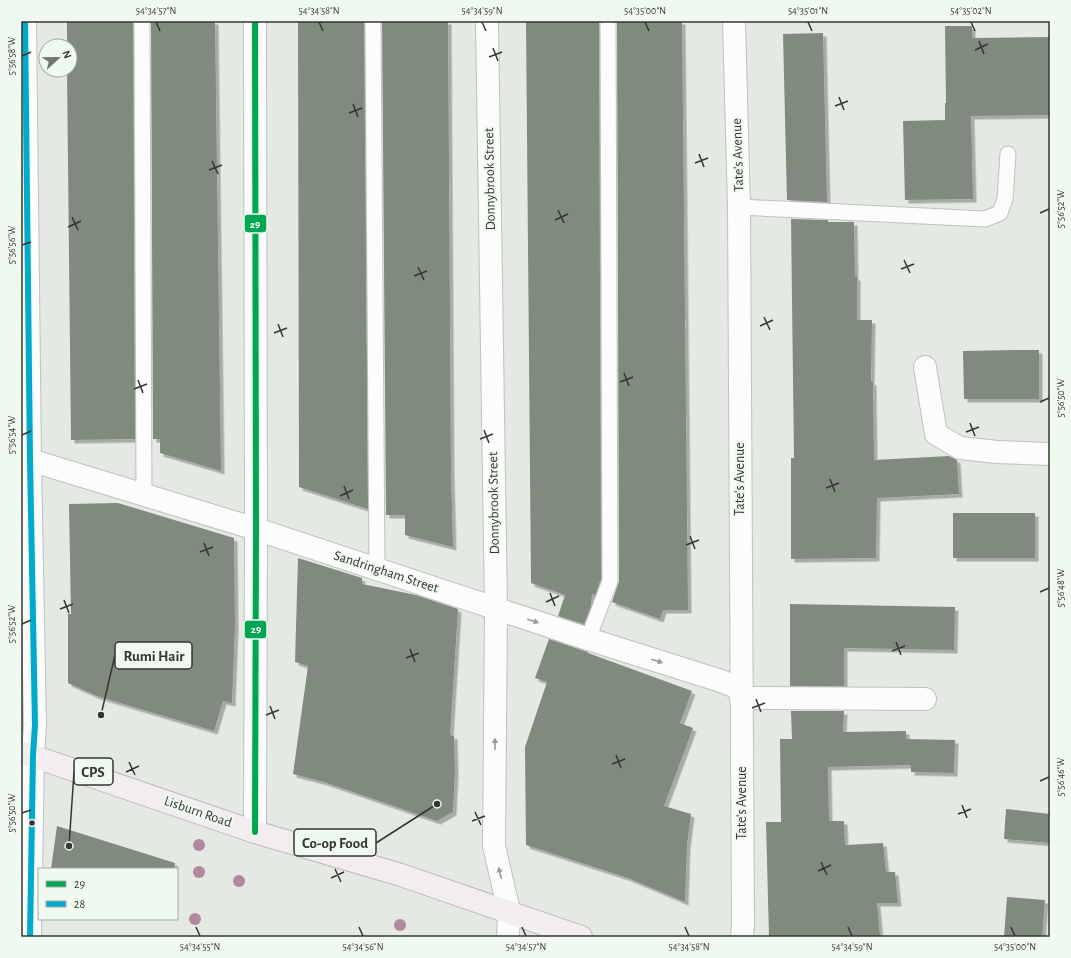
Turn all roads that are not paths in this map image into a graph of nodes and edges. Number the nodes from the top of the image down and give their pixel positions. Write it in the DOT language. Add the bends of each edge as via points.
graph roads {
  1 [pos="26,21"];
  2 [pos="142,21"];
  3 [pos="255,21"];
  4 [pos="372,21"];
  5 [pos="487,21"];
  6 [pos="608,21"];
  7 [pos="734,21"];
  8 [pos="1008,154"];
  9 [pos="739,207"];
  10 [pos="925,367"];
  11 [pos="1050,454"];
  12 [pos="30,460"];
  13 [pos="144,494"];
  14 [pos="256,529"];
  15 [pos="377,569"];
  16 [pos="496,609"];
  17 [pos="588,639"];
  18 [pos="741,694"];
  19 [pos="925,699"];
  20 [pos="27,754"];
  21 [pos="255,832"];
  22 [pos="509,911"];
  23 [pos="27,931"];
  24 [pos="508,937"];
  25 [pos="581,937"];
  26 [pos="742,937"];
  1 -- 12 [label="street"];
  2 -- 13 [label="lane"];
  3 -- 14 [label="street"];
  4 -- 15 [label="lane"];
  5 -- 16 [label="street, Donnybrook Street"];
  6 -- 17 [label="lane" via="610,581"];
  7 -- 9 [label="street, Tate's Avenue"];
  8 -- 9 [label="lane" via="1006,199 1000,213 984,219"];
  9 -- 18 [label="street, Tate's Avenue"];
  10 -- 11 [label="street" via="936,434 960,448"];
  12 -- 13 [label="street, Sandringham Street"];
  12 -- 20 [label="street" via="35,725"];
  13 -- 14 [label="street, Sandringham Street"];
  14 -- 15 [label="street, Sandringham Street"];
  14 -- 21 [label="street"];
  15 -- 16 [label="street, Sandringham Street"];
  16 -- 17 [label="street, Sandringham Street, one-way"];
  22 -- 16 [label="street, Donnybrook Street, one-way" via="494,846"];
  17 -- 18 [label="street, Sandringham Street, one-way" via="721,681"];
  18 -- 19 [label="street"];
  18 -- 26 [label="street, Tate's Avenue"];
  20 -- 21 [label="main road, Lisburn Road"];
  20 -- 23 [label="street"];
  21 -- 22 [label="main road, Lisburn Road" via="401,875"];
  22 -- 24 [label="street, Donnybrook Street"];
  22 -- 25 [label="main road, Lisburn Road"];
}
